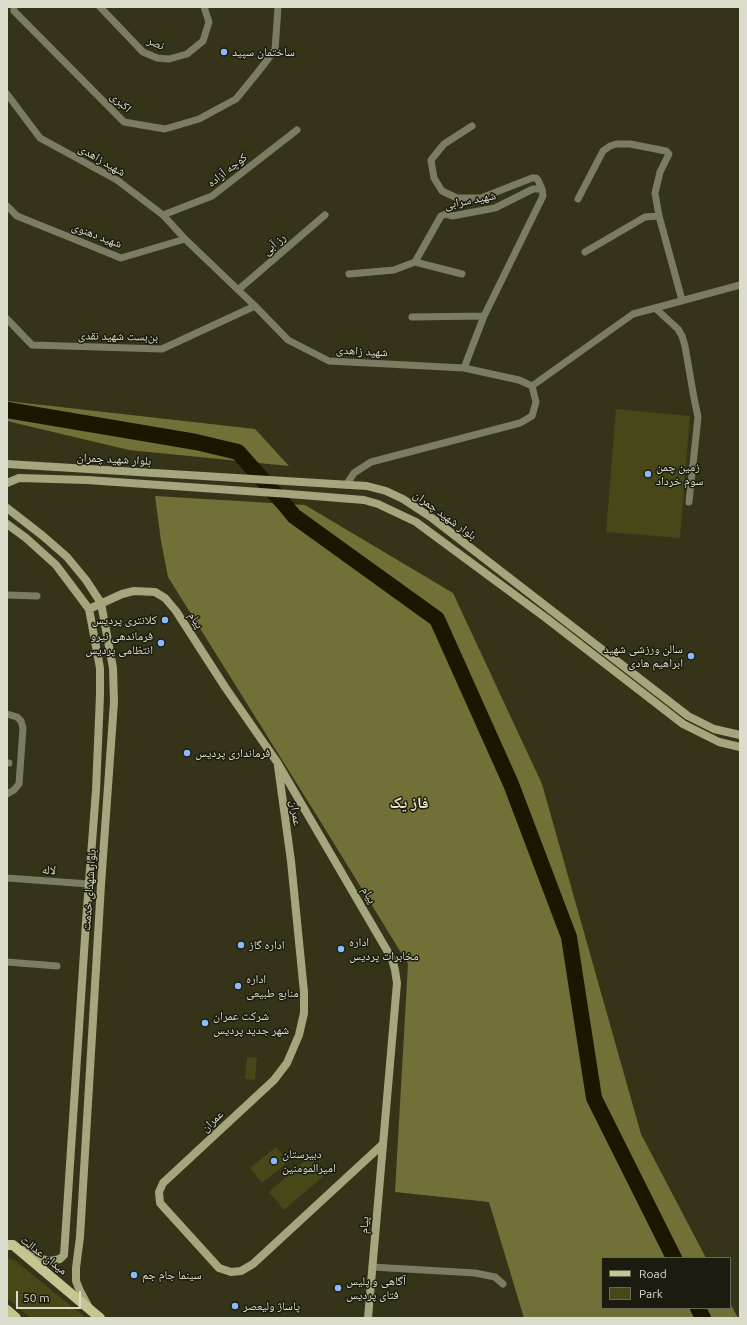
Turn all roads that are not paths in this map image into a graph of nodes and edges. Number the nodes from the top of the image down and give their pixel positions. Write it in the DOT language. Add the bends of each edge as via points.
graph roads {
  1 [pos="14,7"];
  2 [pos="100,7"];
  3 [pos="204,7"];
  4 [pos="278,7"];
  5 [pos="7,94"];
  6 [pos="472,126"];
  7 [pos="297,130"];
  8 [pos="542,189"];
  9 [pos="578,199"];
  10 [pos="7,206"];
  11 [pos="163,215"];
  12 [pos="325,215"];
  13 [pos="658,216"];
  14 [pos="185,239"];
  15 [pos="585,252"];
  16 [pos="415,262"];
  17 [pos="349,274"];
  18 [pos="462,274"];
  19 [pos="740,285"];
  20 [pos="238,290"];
  21 [pos="682,300"];
  22 [pos="255,306"];
  23 [pos="655,308"];
  24 [pos="484,316"];
  25 [pos="412,317"];
  26 [pos="7,319"];
  27 [pos="464,368"];
  28 [pos="532,386"];
  29 [pos="7,464"];
  30 [pos="7,483"];
  31 [pos="346,485"];
  32 [pos="345,499"];
  33 [pos="689,502"];
  34 [pos="7,508"];
  35 [pos="7,524"];
  36 [pos="7,595"];
  37 [pos="37,596"];
  38 [pos="101,603"];
  39 [pos="89,609"];
  40 [pos="7,714"];
  41 [pos="740,735"];
  42 [pos="740,747"];
  43 [pos="277,762"];
  44 [pos="7,794"];
  45 [pos="7,878"];
  46 [pos="89,884"];
  47 [pos="7,962"];
  48 [pos="57,966"];
  49 [pos="383,1144"];
  50 [pos="7,1235"];
  51 [pos="10,1245"];
  52 [pos="372,1267"];
  53 [pos="503,1284"];
  54 [pos="7,1310"];
  55 [pos="91,1310"];
  56 [pos="16,1318"];
  57 [pos="100,1318"];
  58 [pos="368,1318"];
  1 -- 4 [label="street, اکبری" via="14,11 124,122 166,129 199,119 236,99 275,50"];
  2 -- 3 [label="street, نصر" via="143,52 169,60 187,54 204,41 209,22"];
  5 -- 11 [label="street, شهید زاهدی" via="40,138 117,180"];
  6 -- 8 [label="street" via="444,144 431,160 434,178 442,192 457,198 481,198 532,178 536,178"];
  7 -- 11 [label="street, کوچه آزاده" via="212,196"];
  8 -- 16 [label="street, شهید سرابی" via="533,189 495,208 441,216"];
  8 -- 24 [label="street" via="543,196"];
  9 -- 13 [label="street" via="604,151 610,146 630,144 662,149 669,154 654,193"];
  10 -- 14 [label="street, شهید دهنوی" via="17,216 122,258"];
  11 -- 14 [label="street, شهید زاهدی"];
  12 -- 20 [label="street, رز آبی"];
  13 -- 15 [label="street" via="645,217"];
  13 -- 21 [label="street"];
  14 -- 20 [label="street, شهید زاهدی"];
  16 -- 17 [label="street" via="394,270"];
  16 -- 18 [label="street"];
  19 -- 21 [label="street"];
  20 -- 22 [label="street, شهید زاهدی"];
  21 -- 23 [label="street"];
  22 -- 26 [label="street, بن‌بست شهید نقدی" via="162,349 32,345"];
  22 -- 27 [label="street, شهید زاهدی" via="288,340 329,361"];
  23 -- 28 [label="street" via="633,314"];
  23 -- 33 [label="street" via="682,336 698,417"];
  24 -- 25 [label="street"];
  24 -- 27 [label="street"];
  27 -- 28 [label="street, شهید زاهدی" via="519,380"];
  28 -- 31 [label="street" via="536,402 532,416 520,423 371,462 354,473"];
  29 -- 31 [label="main road, بلوار شهید چمران"];
  30 -- 32 [label="main road, بلوار شهید چمران" via="19,478 87,480"];
  31 -- 32 [label="main road"];
  31 -- 41 [label="main road, بلوار شهید چمران" via="367,486 403,499 688,716 714,729"];
  32 -- 42 [label="main road, بلوار شهید چمران" via="378,504 416,522 546,618 682,724 718,742"];
  34 -- 38 [label="main road, بلوار شهدای خدمت" via="67,557"];
  35 -- 39 [label="main road, بلوار شهدای خدمت" via="56,565"];
  36 -- 37 [label="street"];
  38 -- 39 [label="main road, پیام"];
  38 -- 43 [label="main road, پیام" via="134,591 156,592 165,598 177,612"];
  38 -- 55 [label="main road, بلوار شهدای خدمت" via="113,668 114,702 76,1268 76,1281"];
  39 -- 46 [label="main road, بلوار شهدای خدمت" via="100,668 96,790"];
  40 -- 44 [label="street" via="17,717 23,728 19,784"];
  43 -- 49 [label="main road, پیام" via="392,959 397,990"];
  43 -- 49 [label="main road, عمران" via="291,861 304,992 304,1013 299,1035 287,1063 274,1080 163,1183 159,1192 160,1203 219,1268 231,1272 241,1271 253,1264"];
  45 -- 46 [label="street, لاله"];
  46 -- 51 [label="main road, بلوار شهدای خدمت" via="64,1255 60,1259 50,1261"];
  47 -- 48 [label="street"];
  49 -- 52 [label="main road, پیام"];
  50 -- 51 [label="main road, میدان عدالت"];
  51 -- 55 [label="main road, میدان عدالت"];
  52 -- 53 [label="street" via="475,1273 495,1277"];
  52 -- 58 [label="main road, پیام"];
  54 -- 56 [label="main road"];
  55 -- 57 [label="main road, میدان عدالت"];
}
